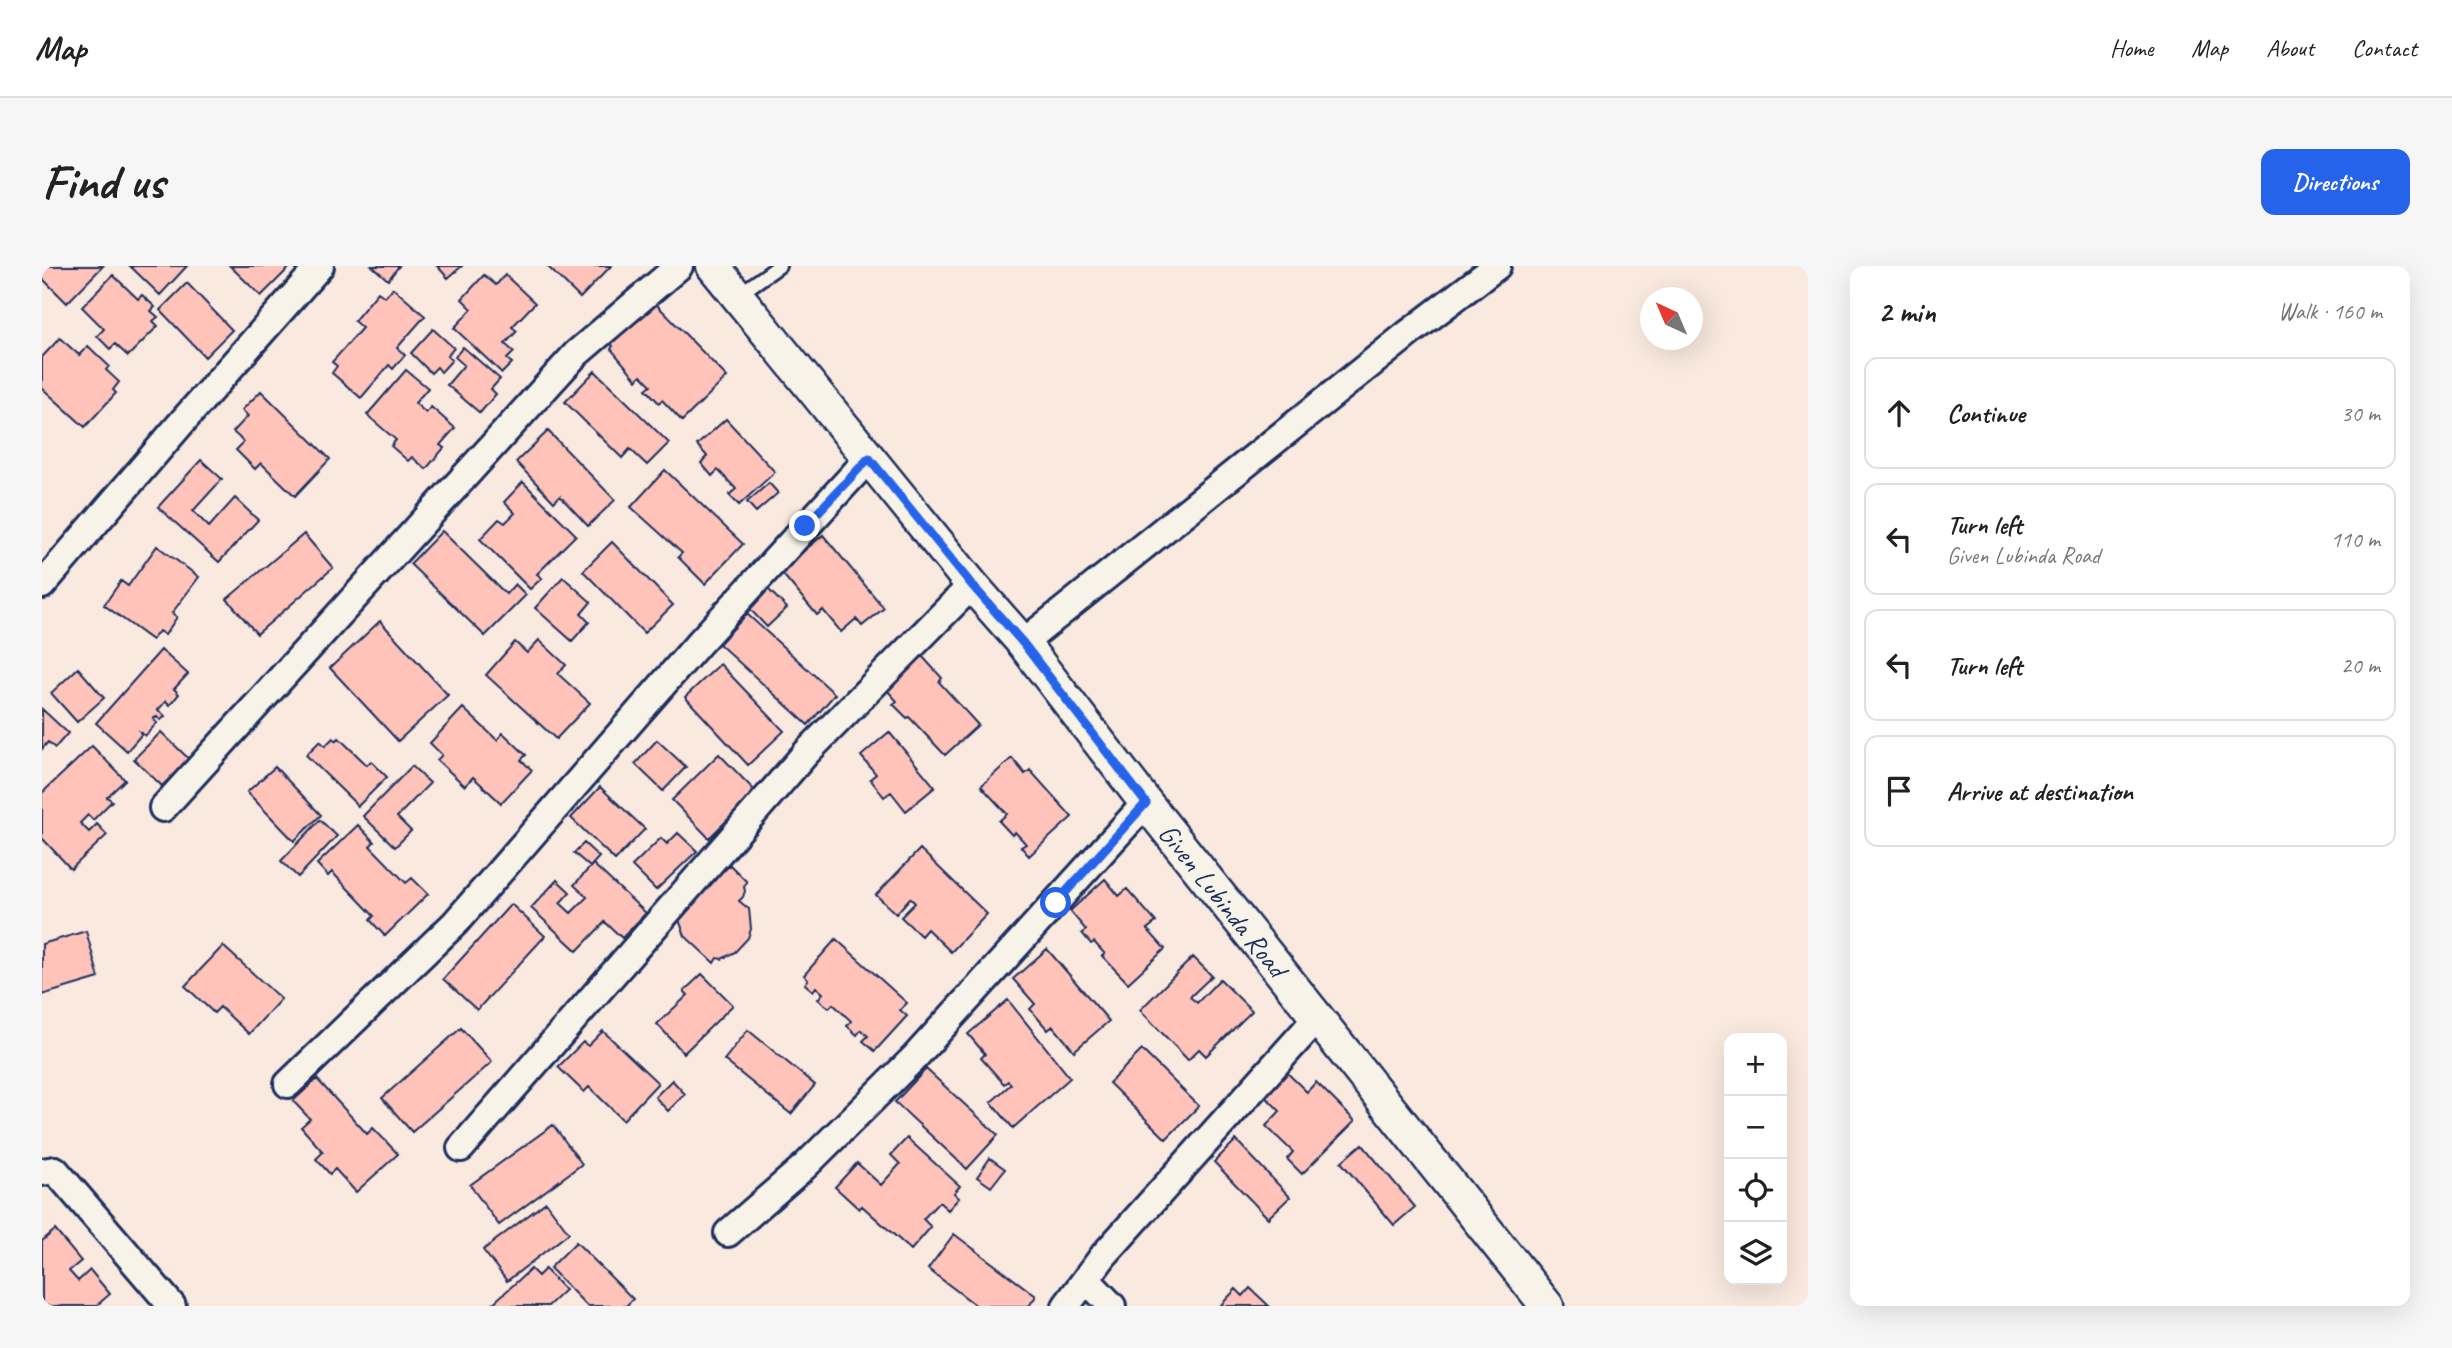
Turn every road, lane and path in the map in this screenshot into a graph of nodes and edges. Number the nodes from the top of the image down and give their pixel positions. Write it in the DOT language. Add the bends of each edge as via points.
graph roads {
  1 [pos="320,266"];
  2 [pos="679,266"];
  3 [pos="713,266"];
  4 [pos="779,266"];
  5 [pos="1497,266"];
  6 [pos="737,295"];
  7 [pos="869,458"];
  8 [pos="42,585"];
  9 [pos="972,585"];
  10 [pos="1023,643"];
  11 [pos="1146,803"];
  12 [pos="163,808"];
  13 [pos="1317,1018"];
  14 [pos="288,1084"];
  15 [pos="461,1148"];
  16 [pos="42,1172"];
  17 [pos="728,1233"];
  18 [pos="1086,1279"];
  19 [pos="172,1306"];
  20 [pos="1066,1306"];
  21 [pos="1112,1306"];
  22 [pos="1547,1306"];
  1 -- 8 [label="street"];
  2 -- 12 [label="street" via="576,354"];
  3 -- 6 [label="street, Given Lubinda Road"];
  4 -- 6 [label="lane"];
  5 -- 10 [label="street"];
  6 -- 7 [label="street, Given Lubinda Road"];
  7 -- 9 [label="street, Given Lubinda Road"];
  7 -- 14 [label="street" via="699,643 455,923"];
  9 -- 10 [label="street, Given Lubinda Road"];
  9 -- 15 [label="street" via="807,752"];
  10 -- 11 [label="street, Given Lubinda Road"];
  11 -- 13 [label="street, Given Lubinda Road"];
  11 -- 17 [label="street" via="915,1057 805,1166"];
  13 -- 18 [label="street"];
  13 -- 22 [label="street, Given Lubinda Road"];
  16 -- 19 [label="street" via="55,1170"];
  18 -- 20 [label="street"];
  18 -- 21 [label="street"];
}
